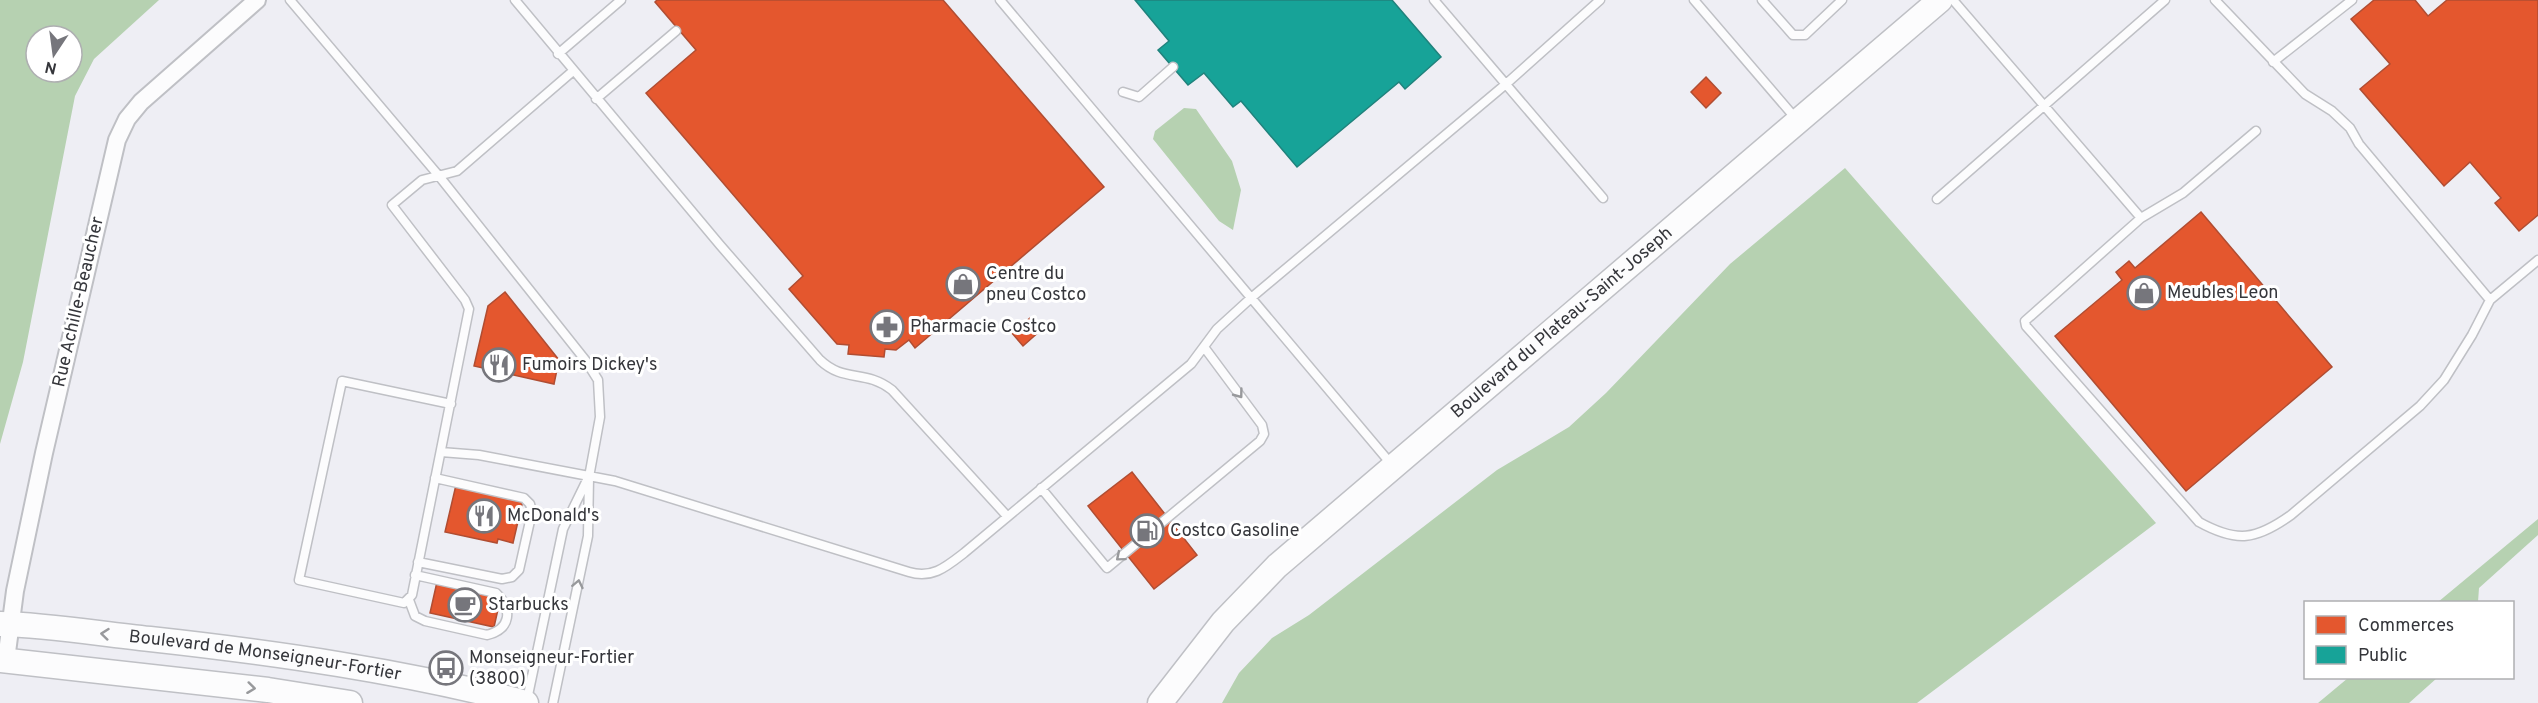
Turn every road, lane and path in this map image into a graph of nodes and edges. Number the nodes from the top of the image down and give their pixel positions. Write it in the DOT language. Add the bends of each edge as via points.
graph roads {
  1 [pos="257,0"];
  2 [pos="290,0"];
  3 [pos="515,0"];
  4 [pos="621,0"];
  5 [pos="1000,0"];
  6 [pos="1434,0"];
  7 [pos="1600,0"];
  8 [pos="1694,0"];
  9 [pos="1762,0"];
  10 [pos="1842,0"];
  11 [pos="1940,0"];
  12 [pos="1953,0"];
  13 [pos="2165,0"];
  14 [pos="2215,0"];
  15 [pos="2352,0"];
  16 [pos="676,31"];
  17 [pos="558,54"];
  18 [pos="2273,62"];
  19 [pos="1173,67"];
  20 [pos="573,71"];
  21 [pos="1506,84"];
  22 [pos="1123,92"];
  23 [pos="596,99"];
  24 [pos="2044,106"];
  25 [pos="1797,121"];
  26 [pos="2256,131"];
  27 [pos="439,176"];
  28 [pos="1602,198"];
  29 [pos="1938,199"];
  30 [pos="2141,218"];
  31 [pos="2538,260"];
  32 [pos="1251,298"];
  33 [pos="2490,300"];
  34 [pos="1204,347"];
  35 [pos="451,404"];
  36 [pos="441,452"];
  37 [pos="1393,466"];
  38 [pos="589,477"];
  39 [pos="435,478"];
  40 [pos="1041,488"];
  41 [pos="1007,516"];
  42 [pos="418,562"];
  43 [pos="415,575"];
  44 [pos="409,600"];
  45 [pos="5,624"];
  46 [pos="1196,658"];
  47 [pos="3,660"];
  48 [pos="350,703"];
  49 [pos="526,703"];
  50 [pos="554,703"];
  51 [pos="1160,703"];
  52 [pos="1174,703"];
  1 -- 45 [label="street, Rue Achille-Beaucher" via="141,102 117,140"];
  2 -- 27 [label="lane"];
  3 -- 17 [label="lane"];
  4 -- 17 [label="lane"];
  5 -- 32 [label="lane"];
  6 -- 21 [label="lane"];
  7 -- 21 [label="lane"];
  8 -- 25 [label="lane"];
  9 -- 10 [label="lane" via="1792,35 1804,35"];
  11 -- 25 [label="street, Boulevard du Plateau-Saint-Joseph"];
  12 -- 24 [label="lane"];
  13 -- 24 [label="lane"];
  14 -- 18 [label="lane"];
  15 -- 18 [label="lane"];
  16 -- 23 [label="lane"];
  17 -- 20 [label="lane"];
  18 -- 33 [label="lane" via="2305,94 2350,128 2359,144"];
  19 -- 22 [label="lane" via="1139,97"];
  20 -- 23 [label="lane"];
  20 -- 27 [label="lane" via="457,171"];
  21 -- 28 [label="lane"];
  21 -- 32 [label="lane"];
  23 -- 41 [label="lane" via="820,360 831,370 871,377 891,390"];
  24 -- 29 [label="lane"];
  24 -- 30 [label="lane"];
  25 -- 37 [label="street, Boulevard du Plateau-Saint-Joseph"];
  26 -- 30 [label="lane" via="2183,193"];
  27 -- 35 [label="lane" via="422,180 392,205 469,309"];
  27 -- 38 [label="lane" via="598,380 600,417"];
  30 -- 33 [label="lane" via="2025,321 2026,326 2199,522 2222,534 2243,537 2273,528 2420,406 2445,380"];
  31 -- 33 [label="lane"];
  32 -- 34 [label="lane" via="1217,329"];
  32 -- 37 [label="lane"];
  34 -- 40 [label="lane" via="1191,364"];
  34 -- 40 [label="lane, one-way" via="1262,425 1264,434 1260,441 1107,568"];
  35 -- 36 [label="lane"];
  35 -- 44 [label="lane" via="342,381 299,580 404,603"];
  36 -- 38 [label="lane" via="479,455"];
  36 -- 39 [label="lane"];
  37 -- 46 [label="street, Boulevard du Plateau-Saint-Joseph" via="1262,580"];
  38 -- 41 [label="lane" via="633,486 922,575 943,569"];
  38 -- 49 [label="lane" via="562,529"];
  50 -- 38 [label="lane, one-way" via="588,537"];
  39 -- 42 [label="lane"];
  39 -- 42 [label="lane" via="524,498 532,512 519,570 512,577 502,579"];
  40 -- 41 [label="lane"];
  42 -- 43 [label="lane"];
  43 -- 44 [label="lane"];
  43 -- 44 [label="lane" via="496,593 507,606 507,616 504,627 487,635 425,621 415,616"];
  45 -- 47 [label="street, Rue Achille-Beaucher"];
  49 -- 45 [label="street, Boulevard de Monseigneur-Fortier, one-way" via="317,660"];
  46 -- 51 [label="street, Boulevard du Plateau-Saint-Joseph"];
  46 -- 52 [label="street, Boulevard du Plateau-Saint-Joseph"];
  47 -- 48 [label="street, Boulevard de Monseigneur-Fortier, one-way"];
}
